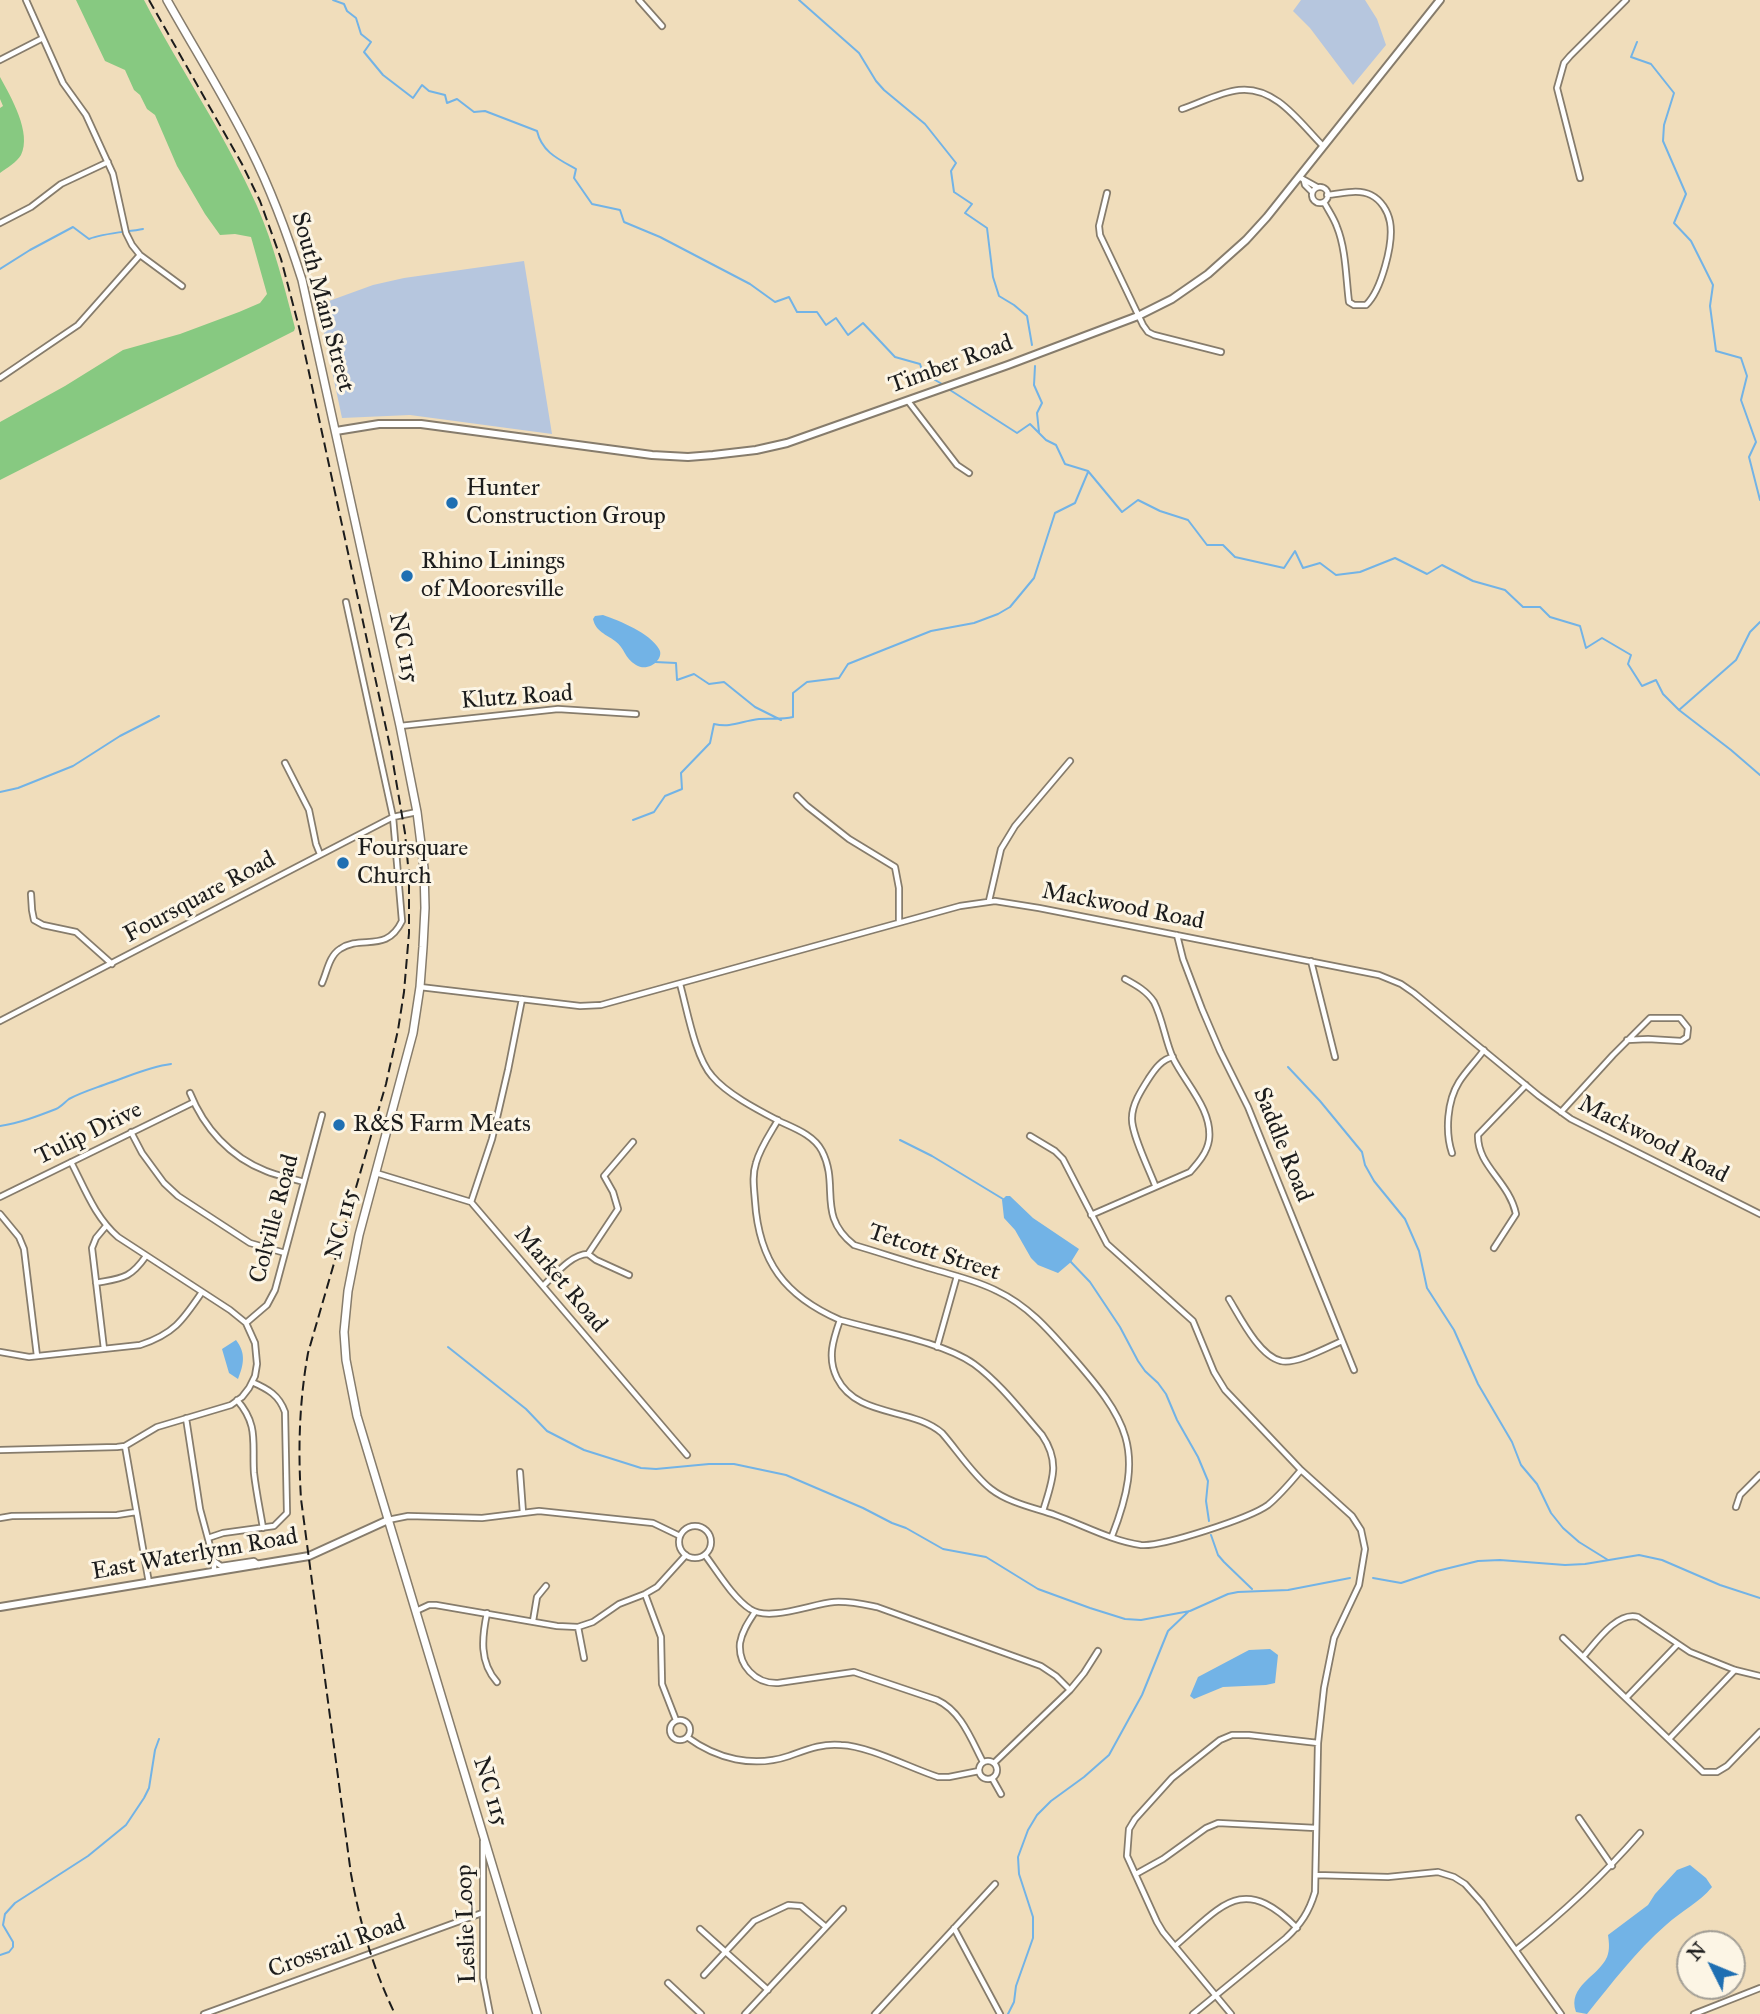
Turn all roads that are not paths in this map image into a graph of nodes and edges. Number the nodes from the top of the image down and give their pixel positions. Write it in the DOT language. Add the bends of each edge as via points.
graph roads {
  1 [pos="26,0"];
  2 [pos="167,0"];
  3 [pos="639,0"];
  4 [pos="1440,0"];
  5 [pos="1626,0"];
  6 [pos="662,26"];
  7 [pos="43,38"];
  8 [pos="0,60"];
  9 [pos="1182,109"];
  10 [pos="1323,146"];
  11 [pos="108,162"];
  12 [pos="1580,178"];
  13 [pos="1302,179"];
  14 [pos="1318,188"];
  15 [pos="1312,192"];
  16 [pos="1107,193"];
  17 [pos="1327,195"];
  18 [pos="1324,202"];
  19 [pos="0,223"];
  20 [pos="141,255"];
  21 [pos="182,286"];
  22 [pos="1138,316"];
  23 [pos="1221,352"];
  24 [pos="0,378"];
  25 [pos="908,401"];
  26 [pos="336,431"];
  27 [pos="969,473"];
  28 [pos="346,602"];
  29 [pos="636,714"];
  30 [pos="400,726"];
  31 [pos="1070,761"];
  32 [pos="285,763"];
  33 [pos="797,796"];
  34 [pos="418,812"];
  35 [pos="393,817"];
  36 [pos="320,854"];
  37 [pos="31,894"];
  38 [pos="989,901"];
  39 [pos="899,922"];
  40 [pos="1177,935"];
  41 [pos="1311,961"];
  42 [pos="112,964"];
  43 [pos="1125,979"];
  44 [pos="322,983"];
  45 [pos="680,985"];
  46 [pos="420,987"];
  47 [pos="522,999"];
  48 [pos="0,1021"];
  49 [pos="1627,1040"];
  50 [pos="1484,1050"];
  51 [pos="1173,1057"];
  52 [pos="1335,1057"];
  53 [pos="1526,1085"];
  54 [pos="190,1093"];
  55 [pos="194,1102"];
  56 [pos="1561,1112"];
  57 [pos="322,1115"];
  58 [pos="778,1120"];
  59 [pos="131,1132"];
  60 [pos="1030,1136"];
  61 [pos="633,1142"];
  62 [pos="1452,1153"];
  63 [pos="71,1162"];
  64 [pos="376,1173"];
  65 [pos="304,1182"];
  66 [pos="1155,1185"];
  67 [pos="0,1197"];
  68 [pos="471,1202"];
  69 [pos="0,1214"];
  70 [pos="1760,1214"];
  71 [pos="1091,1215"];
  72 [pos="106,1226"];
  73 [pos="1493,1248"];
  74 [pos="285,1253"];
  75 [pos="588,1254"];
  76 [pos="146,1256"];
  77 [pos="629,1275"];
  78 [pos="957,1276"];
  79 [pos="96,1283"];
  80 [pos="543,1286"];
  81 [pos="202,1292"];
  82 [pos="1229,1300"];
  83 [pos="840,1320"];
  84 [pos="246,1323"];
  85 [pos="1342,1341"];
  86 [pos="937,1347"];
  87 [pos="104,1349"];
  88 [pos="0,1352"];
  89 [pos="37,1356"];
  90 [pos="1354,1370"];
  91 [pos="252,1382"];
  92 [pos="237,1400"];
  93 [pos="186,1418"];
  94 [pos="125,1446"];
  95 [pos="0,1450"];
  96 [pos="687,1455"];
  97 [pos="1301,1470"];
  98 [pos="520,1472"];
  99 [pos="1760,1475"];
  100 [pos="1735,1507"];
  101 [pos="1043,1511"];
  102 [pos="136,1512"];
  103 [pos="523,1513"];
  104 [pos="0,1518"];
  105 [pos="388,1520"];
  106 [pos="263,1528"];
  107 [pos="680,1536"];
  108 [pos="1112,1536"];
  109 [pos="208,1538"];
  110 [pos="686,1555"];
  111 [pos="705,1555"];
  112 [pos="214,1562"];
  113 [pos="259,1565"];
  114 [pos="214,1573"];
  115 [pos="149,1583"];
  116 [pos="546,1586"];
  117 [pos="646,1594"];
  118 [pos="0,1607"];
  119 [pos="416,1611"];
  120 [pos="755,1612"];
  121 [pos="487,1613"];
  122 [pos="533,1621"];
  123 [pos="578,1627"];
  124 [pos="1563,1638"];
  125 [pos="1677,1644"];
  126 [pos="1098,1651"];
  127 [pos="1583,1657"];
  128 [pos="583,1658"];
  129 [pos="1735,1670"];
  130 [pos="1760,1676"];
  131 [pos="497,1682"];
  132 [pos="1070,1690"];
  133 [pos="1626,1698"];
  134 [pos="676,1720"];
  135 [pos="1760,1732"];
  136 [pos="687,1737"];
  137 [pos="1669,1739"];
  138 [pos="1318,1743"];
  139 [pos="983,1762"];
  140 [pos="994,1763"];
  141 [pos="979,1771"];
  142 [pos="992,1778"];
  143 [pos="1001,1794"];
  144 [pos="1580,1818"];
  145 [pos="1317,1828"];
  146 [pos="483,1833"];
  147 [pos="1640,1833"];
  148 [pos="1612,1866"];
  149 [pos="1136,1874"];
  150 [pos="1316,1875"];
  151 [pos="995,1884"];
  152 [pos="843,1909"];
  153 [pos="482,1913"];
  154 [pos="826,1927"];
  155 [pos="954,1928"];
  156 [pos="1297,1928"];
  157 [pos="700,1929"];
  158 [pos="1175,1945"];
  159 [pos="1516,1950"];
  160 [pos="725,1952"];
  161 [pos="704,1975"];
  162 [pos="668,1983"];
  163 [pos="1760,1988"];
  164 [pos="768,1990"];
  165 [pos="1216,1995"];
  166 [pos="204,2014"];
  167 [pos="491,2014"];
  168 [pos="537,2014"];
  169 [pos="700,2014"];
  170 [pos="745,2014"];
  171 [pos="875,2014"];
  172 [pos="1000,2014"];
  173 [pos="1193,2014"];
  174 [pos="1231,2014"];
  175 [pos="1561,2014"];
  176 [pos="1694,2014"];
  1 -- 7 [label="street"];
  2 -- 26 [label="main road, South Main Street / NC 115" via="271,191 307,300"];
  3 -- 6 [label="street"];
  4 -- 10 [label="street, Timber Road"];
  5 -- 12 [label="street" via="1560,72 1557,88"];
  7 -- 8 [label="street"];
  7 -- 11 [label="street"];
  9 -- 10 [label="street" via="1238,90 1260,91 1282,104"];
  10 -- 13 [label="street, Timber Road"];
  11 -- 19 [label="street" via="61,184"];
  11 -- 20 [label="street" via="126,233"];
  13 -- 14 [label="street"];
  13 -- 15 [label="street"];
  13 -- 22 [label="street, Timber Road" via="1229,257 1190,288"];
  14 -- 15 [label="street"];
  14 -- 17 [label="street" via="1325,189"];
  15 -- 18 [label="street" via="1315,202"];
  16 -- 22 [label="street" via="1100,235"];
  17 -- 18 [label="street"];
  17 -- 18 [label="street" via="1371,195 1380,201 1390,222 1382,276 1366,305 1349,302 1340,236"];
  20 -- 21 [label="street"];
  20 -- 24 [label="street" via="78,326"];
  22 -- 23 [label="street" via="1154,335"];
  22 -- 25 [label="street, Timber Road"];
  25 -- 26 [label="street, Timber Road" via="787,443 713,456 652,454 422,424"];
  25 -- 27 [label="street" via="957,465"];
  26 -- 30 [label="main road, NC 115 / NC 115"];
  28 -- 35 [label="street"];
  29 -- 30 [label="street, Klutz Road" via="558,709"];
  30 -- 34 [label="main road, NC 115 / NC 115"];
  31 -- 38 [label="street" via="1001,849"];
  32 -- 36 [label="street" via="309,810"];
  33 -- 39 [label="street" via="849,839 895,867"];
  34 -- 35 [label="street, Foursquare Road"];
  34 -- 46 [label="main road, NC 115 / NC 115" via="425,908"];
  35 -- 36 [label="street, Foursquare Road"];
  35 -- 44 [label="street" via="402,921 383,940 341,948"];
  36 -- 42 [label="street, Foursquare Road"];
  37 -- 42 [label="street" via="34,920 76,932"];
  38 -- 39 [label="street, Mackwood Road"];
  38 -- 40 [label="street, Mackwood Road"];
  39 -- 45 [label="street, Mackwood Road"];
  40 -- 41 [label="street, Mackwood Road"];
  40 -- 85 [label="street, Saddle Road" via="1198,998 1248,1107"];
  41 -- 50 [label="street, Mackwood Road" via="1380,975 1401,984"];
  41 -- 52 [label="street"];
  42 -- 48 [label="street, Foursquare Road"];
  43 -- 51 [label="street" via="1153,1000"];
  45 -- 47 [label="street, Mackwood Road" via="601,1005"];
  45 -- 58 [label="street, Tetcott Street" via="696,1047 712,1076"];
  46 -- 47 [label="street, Mackwood Road"];
  46 -- 64 [label="main road, NC 115 / NC 115"];
  47 -- 68 [label="street" via="492,1139"];
  49 -- 49 [label="street" via="1681,1041 1688,1028 1680,1017 1650,1017"];
  49 -- 56 [label="street"];
  50 -- 53 [label="street, Mackwood Road"];
  50 -- 62 [label="street" via="1459,1082 1450,1105 1448,1142"];
  51 -- 66 [label="street" via="1154,1070 1131,1116"];
  51 -- 66 [label="street" via="1200,1102 1209,1142 1190,1172"];
  53 -- 56 [label="street, Mackwood Road"];
  53 -- 73 [label="street" via="1478,1135 1477,1146 1504,1185 1516,1214"];
  54 -- 55 [label="street"];
  55 -- 59 [label="street, Tulip Drive"];
  55 -- 65 [label="street" via="224,1145 264,1171"];
  56 -- 70 [label="street, Mackwood Road"];
  57 -- 65 [label="street, Colville Road"];
  58 -- 78 [label="street, Tetcott Street" via="809,1136 822,1152 832,1218 845,1238 854,1245"];
  58 -- 83 [label="street" via="754,1174 761,1242 790,1289"];
  59 -- 63 [label="street, Tulip Drive"];
  59 -- 74 [label="street" via="164,1183 178,1196 250,1243"];
  60 -- 71 [label="street" via="1063,1159"];
  61 -- 75 [label="street" via="604,1176 618,1209"];
  63 -- 67 [label="street, Tulip Drive"];
  63 -- 72 [label="street"];
  64 -- 68 [label="street"];
  64 -- 105 [label="main road, NC 115 / NC 115" via="354,1257 344,1332 352,1398"];
  65 -- 74 [label="street, Colville Road"];
  66 -- 71 [label="street"];
  68 -- 80 [label="street, Market Road"];
  69 -- 89 [label="street" via="24,1248"];
  71 -- 97 [label="street" via="1107,1244 1192,1321 1225,1390"];
  72 -- 76 [label="street"];
  72 -- 79 [label="street" via="92,1248"];
  74 -- 84 [label="street, Colville Road" via="272,1297"];
  75 -- 77 [label="street"];
  75 -- 80 [label="street" via="581,1254"];
  76 -- 79 [label="street" via="124,1278"];
  76 -- 81 [label="street"];
  78 -- 86 [label="street"];
  78 -- 108 [label="street, Tetcott Street" via="998,1291 1044,1324 1114,1409 1129,1465 1127,1489"];
  79 -- 87 [label="street"];
  80 -- 96 [label="street, Market Road"];
  81 -- 84 [label="street"];
  81 -- 87 [label="street" via="175,1327 155,1340"];
  82 -- 85 [label="street" via="1260,1346 1282,1362"];
  83 -- 86 [label="street"];
  83 -- 101 [label="street" via="831,1354 835,1374 846,1391 863,1404 933,1425 990,1488"];
  84 -- 91 [label="street" via="257,1352"];
  85 -- 90 [label="street, Saddle Road"];
  86 -- 101 [label="street" via="986,1374 1049,1445 1054,1476"];
  87 -- 89 [label="street"];
  88 -- 89 [label="street"];
  91 -- 92 [label="street"];
  91 -- 106 [label="street" via="275,1394 285,1412 287,1513 274,1526"];
  92 -- 93 [label="street"];
  92 -- 106 [label="street" via="253,1426 254,1474"];
  93 -- 94 [label="street" via="157,1427"];
  93 -- 109 [label="street"];
  94 -- 95 [label="street"];
  94 -- 102 [label="street"];
  97 -- 108 [label="street" via="1267,1506 1238,1519 1155,1545"];
  97 -- 138 [label="street" via="1352,1516 1365,1549 1359,1585 1334,1638"];
  98 -- 103 [label="street"];
  99 -- 100 [label="street"];
  101 -- 108 [label="street"];
  102 -- 104 [label="street"];
  102 -- 115 [label="street"];
  103 -- 105 [label="street, East Waterlynn Road"];
  103 -- 107 [label="street, East Waterlynn Road" via="653,1523"];
  105 -- 113 [label="street, East Waterlynn Road" via="309,1556"];
  105 -- 119 [label="main road, NC 115 / NC 115"];
  106 -- 109 [label="street"];
  107 -- 110 [label="street"];
  107 -- 111 [label="street" via="691,1527 706,1530 711,1543"];
  109 -- 112 [label="street"];
  110 -- 111 [label="street"];
  110 -- 117 [label="street"];
  111 -- 120 [label="street"];
  112 -- 113 [label="street" via="221,1566 254,1561"];
  112 -- 114 [label="street"];
  113 -- 114 [label="street, East Waterlynn Road"];
  114 -- 115 [label="street, East Waterlynn Road"];
  115 -- 118 [label="street, East Waterlynn Road"];
  116 -- 122 [label="street" via="537,1597"];
  117 -- 123 [label="street"];
  117 -- 134 [label="street" via="661,1637 662,1684"];
  119 -- 121 [label="street" via="436,1605"];
  119 -- 146 [label="main road, NC 115 / NC 115"];
  120 -- 132 [label="street" via="771,1614 839,1602 877,1607 1041,1667"];
  120 -- 139 [label="street" via="743,1632 740,1652 757,1678 778,1683 853,1672 937,1700 956,1713"];
  121 -- 122 [label="street"];
  121 -- 131 [label="street" via="482,1642"];
  122 -- 123 [label="street"];
  123 -- 128 [label="street"];
  124 -- 127 [label="street"];
  125 -- 127 [label="street" via="1638,1617 1624,1616"];
  125 -- 129 [label="street"];
  125 -- 133 [label="street"];
  126 -- 132 [label="street"];
  127 -- 133 [label="street"];
  129 -- 130 [label="street"];
  129 -- 137 [label="street"];
  132 -- 140 [label="street"];
  133 -- 137 [label="street"];
  134 -- 136 [label="street" via="689,1724"];
  134 -- 136 [label="street" via="670,1727 672,1737"];
  135 -- 137 [label="street" via="1717,1772 1703,1772"];
  136 -- 141 [label="street" via="722,1756 748,1761 837,1744 938,1777"];
  138 -- 145 [label="street"];
  138 -- 149 [label="street" via="1232,1735 1213,1745 1172,1779 1129,1829 1127,1856"];
  139 -- 140 [label="street"];
  139 -- 141 [label="street"];
  140 -- 142 [label="street" via="997,1771"];
  141 -- 142 [label="street" via="983,1778"];
  142 -- 143 [label="street"];
  144 -- 148 [label="street"];
  145 -- 149 [label="street" via="1218,1823"];
  145 -- 150 [label="street"];
  146 -- 153 [label="street, Leslie Loop"];
  146 -- 168 [label="main road, NC 115 / NC 115"];
  147 -- 148 [label="street"];
  148 -- 159 [label="street"];
  149 -- 158 [label="street" via="1157,1922"];
  150 -- 156 [label="street" via="1310,1908"];
  150 -- 159 [label="street" via="1447,1874 1465,1884"];
  151 -- 155 [label="street"];
  152 -- 154 [label="street"];
  153 -- 166 [label="street, Crossrail Road"];
  153 -- 167 [label="street, Leslie Loop" via="483,1978"];
  154 -- 160 [label="street" via="801,1906 788,1905 754,1922"];
  154 -- 164 [label="street"];
  155 -- 171 [label="street"];
  155 -- 172 [label="street"];
  156 -- 158 [label="street" via="1267,1903 1241,1898 1224,1905"];
  156 -- 165 [label="street"];
  157 -- 160 [label="street"];
  158 -- 165 [label="street"];
  159 -- 175 [label="street"];
  160 -- 161 [label="street"];
  160 -- 164 [label="street"];
  162 -- 169 [label="street"];
  163 -- 176 [label="street"];
  164 -- 170 [label="street"];
  165 -- 173 [label="street"];
  165 -- 174 [label="street"];
}
